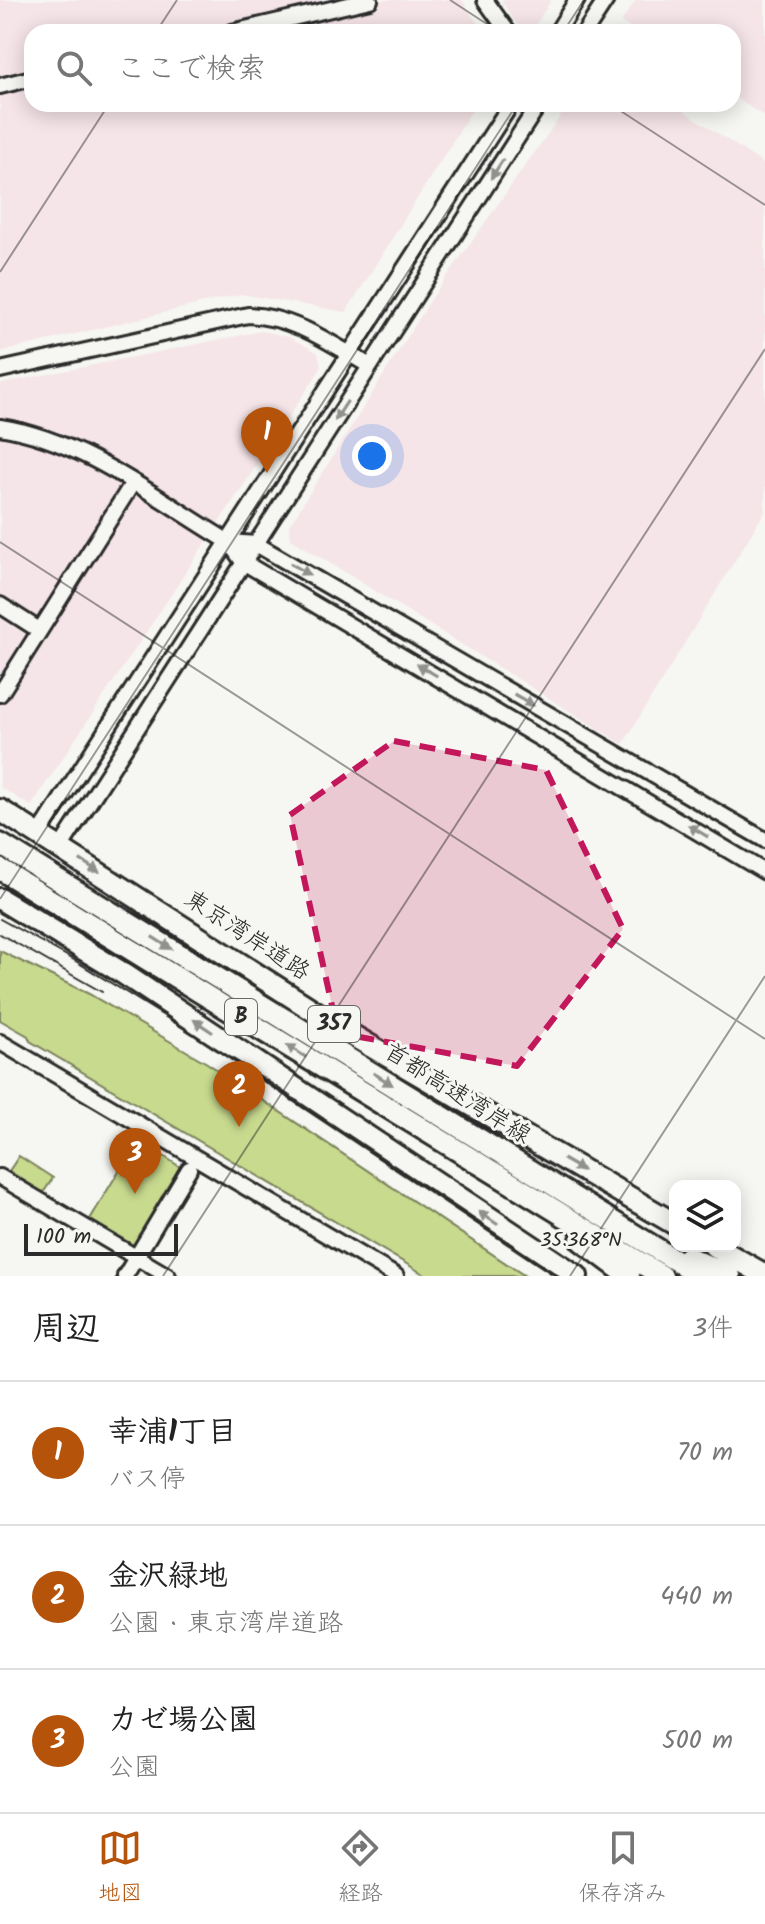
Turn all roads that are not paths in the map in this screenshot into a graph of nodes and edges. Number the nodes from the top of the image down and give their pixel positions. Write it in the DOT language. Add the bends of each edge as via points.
graph roads {
  1 [pos="370,0"];
  2 [pos="485,0"];
  3 [pos="577,0"];
  4 [pos="606,0"];
  5 [pos="266,24"];
  6 [pos="502,24"];
  7 [pos="562,24"];
  8 [pos="590,24"];
  9 [pos="24,80"];
  10 [pos="0,86"];
  11 [pos="506,112"];
  12 [pos="534,112"];
  13 [pos="349,354"];
  14 [pos="370,366"];
  15 [pos="0,370"];
  16 [pos="0,427"];
  17 [pos="132,484"];
  18 [pos="229,542"];
  19 [pos="256,544"];
  20 [pos="243,562"];
  21 [pos="0,605"];
  22 [pos="39,630"];
  23 [pos="0,694"];
  24 [pos="0,810"];
  25 [pos="39,834"];
  26 [pos="765,840"];
  27 [pos="0,844"];
  28 [pos="60,848"];
  29 [pos="0,869"];
  30 [pos="765,872"];
  31 [pos="0,899"];
  32 [pos="0,1042"];
  33 [pos="481,1167"];
  34 [pos="189,1169"];
  35 [pos="0,1177"];
  36 [pos="669,1220"];
  37 [pos="640,1238"];
  38 [pos="725,1252"];
  39 [pos="136,1257"];
  40 [pos="765,1275"];
  41 [pos="125,1276"];
  42 [pos="168,1276"];
  43 [pos="396,1276"];
  44 [pos="577,1276"];
  45 [pos="629,1276"];
  46 [pos="662,1276"];
  47 [pos="701,1276"];
  48 [pos="730,1276"];
  1 -- 5 [label="street"];
  2 -- 6 [label="street"];
  3 -- 7 [label="street"];
  4 -- 8 [label="street"];
  9 -- 10 [label="street"];
  11 -- 13 [label="street"];
  12 -- 14 [label="street, one-way"];
  13 -- 14 [label="street"];
  13 -- 15 [label="street" via="308,329 271,316 248,315"];
  13 -- 18 [label="street"];
  14 -- 19 [label="street, one-way"];
  16 -- 17 [label="street" via="61,443"];
  17 -- 18 [label="street"];
  17 -- 22 [label="street"];
  18 -- 19 [label="street"];
  18 -- 20 [label="street"];
  18 -- 25 [label="street"];
  19 -- 20 [label="street"];
  19 -- 26 [label="street, one-way"];
  20 -- 28 [label="street"];
  30 -- 20 [label="street, one-way"];
  21 -- 22 [label="street"];
  22 -- 23 [label="street"];
  24 -- 25 [label="highway, 東京湾岸道路 / 357"];
  25 -- 28 [label="highway, 東京湾岸道路 / 357"];
  27 -- 37 [label="highway, 首都高速湾岸線 / B, one-way"];
  28 -- 36 [label="highway, 東京湾岸道路 / 357, one-way" via="350,1034"];
  33 -- 29 [label="highway, 首都高速湾岸線 / B, one-way"];
  44 -- 31 [label="highway, one-way" via="121,972"];
  32 -- 43 [label="street"];
  33 -- 45 [label="highway, B"];
  33 -- 46 [label="highway"];
  34 -- 39 [label="street"];
  35 -- 39 [label="street"];
  37 -- 47 [label="highway"];
  37 -- 48 [label="highway, B"];
  38 -- 40 [label="highway"];
  39 -- 41 [label="street"];
  39 -- 42 [label="street"];
}
